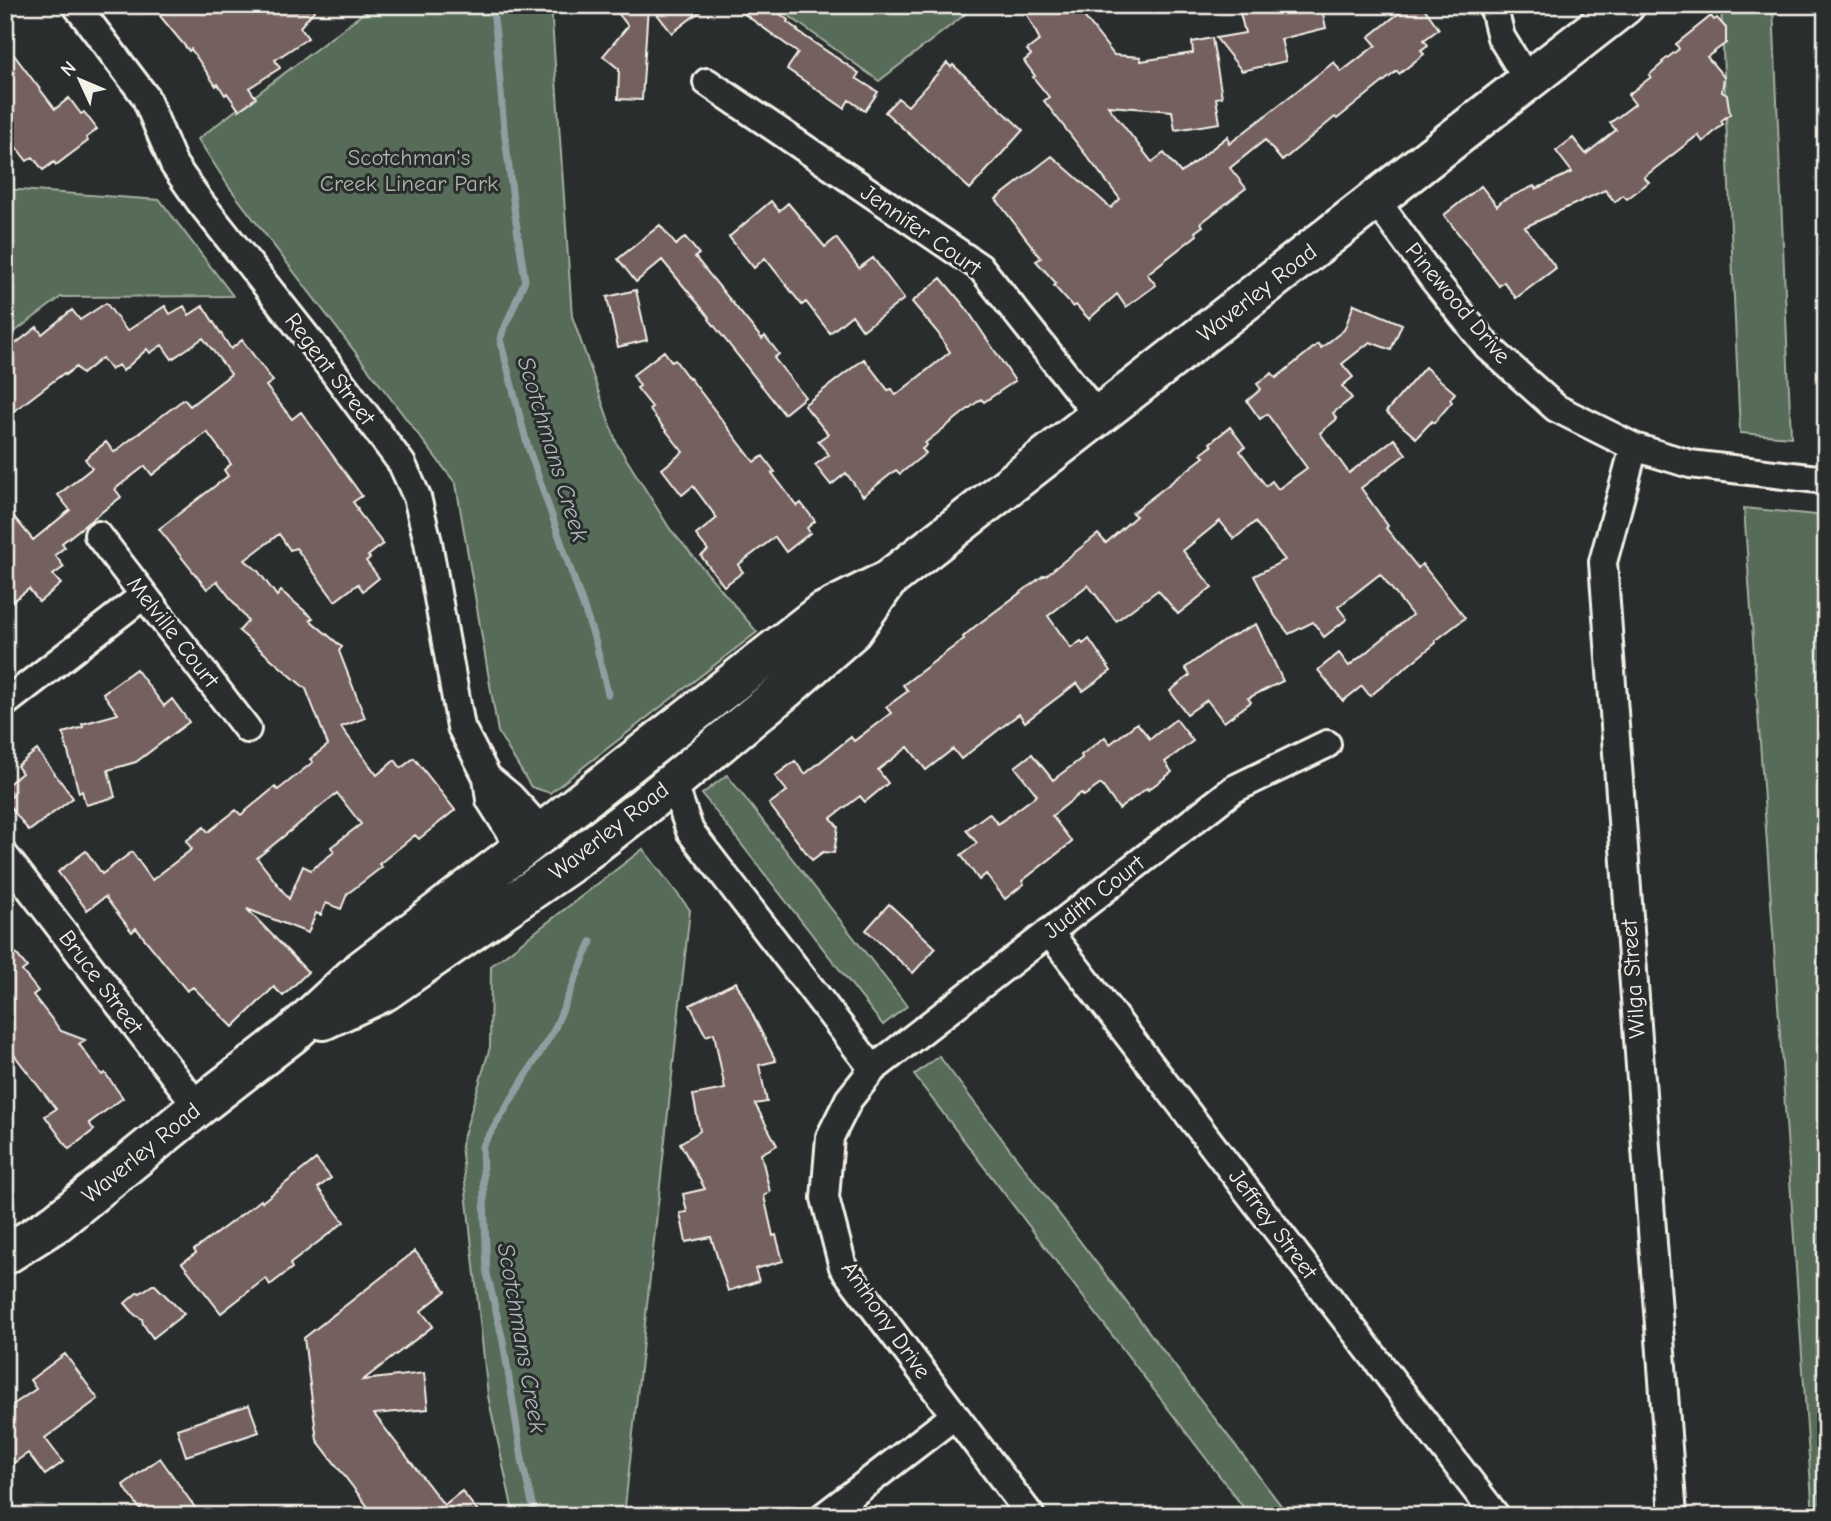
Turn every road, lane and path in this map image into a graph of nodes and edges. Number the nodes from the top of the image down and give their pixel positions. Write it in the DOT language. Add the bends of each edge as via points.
graph roads {
  1 [pos="1493,5"];
  2 [pos="1625,5"];
  3 [pos="87,9"];
  4 [pos="1528,81"];
  5 [pos="707,82"];
  6 [pos="1376,200"];
  7 [pos="1098,416"];
  8 [pos="1634,447"];
  9 [pos="1826,480"];
  10 [pos="98,535"];
  11 [pos="888,580"];
  12 [pos="144,595"];
  13 [pos="5,703"];
  14 [pos="247,729"];
  15 [pos="1327,744"];
  16 [pos="658,794"];
  17 [pos="532,840"];
  18 [pos="5,856"];
  19 [pos="561,870"];
  20 [pos="1049,932"];
  21 [pos="292,1034"];
  22 [pos="873,1069"];
  23 [pos="198,1107"];
  24 [pos="57,1222"];
  25 [pos="5,1255"];
  26 [pos="5,1280"];
  27 [pos="954,1416"];
  28 [pos="824,1516"];
  29 [pos="1031,1516"];
  30 [pos="1496,1516"];
  31 [pos="1673,1516"];
  1 -- 4 [label="street" via="1501,37"];
  2 -- 4 [label="main road, Waverley Road"];
  3 -- 17 [label="street, Regent Street" via="145,96 180,174 402,464 417,497 428,542 461,727 487,777 490,800"];
  4 -- 6 [label="main road, Waverley Road"];
  5 -- 7 [label="street, Jennifer Court" via="981,268"];
  6 -- 7 [label="main road, Waverley Road"];
  6 -- 8 [label="street, Pinewood Drive" via="1487,346 1556,408"];
  7 -- 11 [label="main road, Waverley Road"];
  8 -- 9 [label="street, Pinewood Drive" via="1690,464"];
  8 -- 31 [label="street, Wilga Street" via="1603,562"];
  10 -- 12 [label="street, Melville Court"];
  11 -- 16 [label="main road, Waverley Road" via="852,631"];
  11 -- 17 [label="main road, Waverley Road" via="820,614"];
  12 -- 13 [label="street"];
  12 -- 14 [label="street, Melville Court"];
  15 -- 20 [label="street, Judith Court" via="1234,789"];
  16 -- 19 [label="main road, Waverley Road"];
  16 -- 22 [label="street"];
  17 -- 19 [label="main road"];
  17 -- 21 [label="main road, Waverley Road" via="359,972"];
  18 -- 23 [label="street, Bruce Street"];
  19 -- 21 [label="main road, Waverley Road" via="385,991"];
  20 -- 22 [label="street, Judith Court"];
  20 -- 30 [label="street, Jeffrey Street"];
  21 -- 23 [label="main road, Waverley Road"];
  22 -- 27 [label="street, Anthony Drive" via="849,1099 830,1137 825,1198 843,1267"];
  23 -- 24 [label="main road, Waverley Road"];
  24 -- 25 [label="main road, Waverley Road"];
  24 -- 26 [label="main road, Waverley Road"];
  27 -- 28 [label="street"];
  27 -- 29 [label="street, Anthony Drive"];
}
